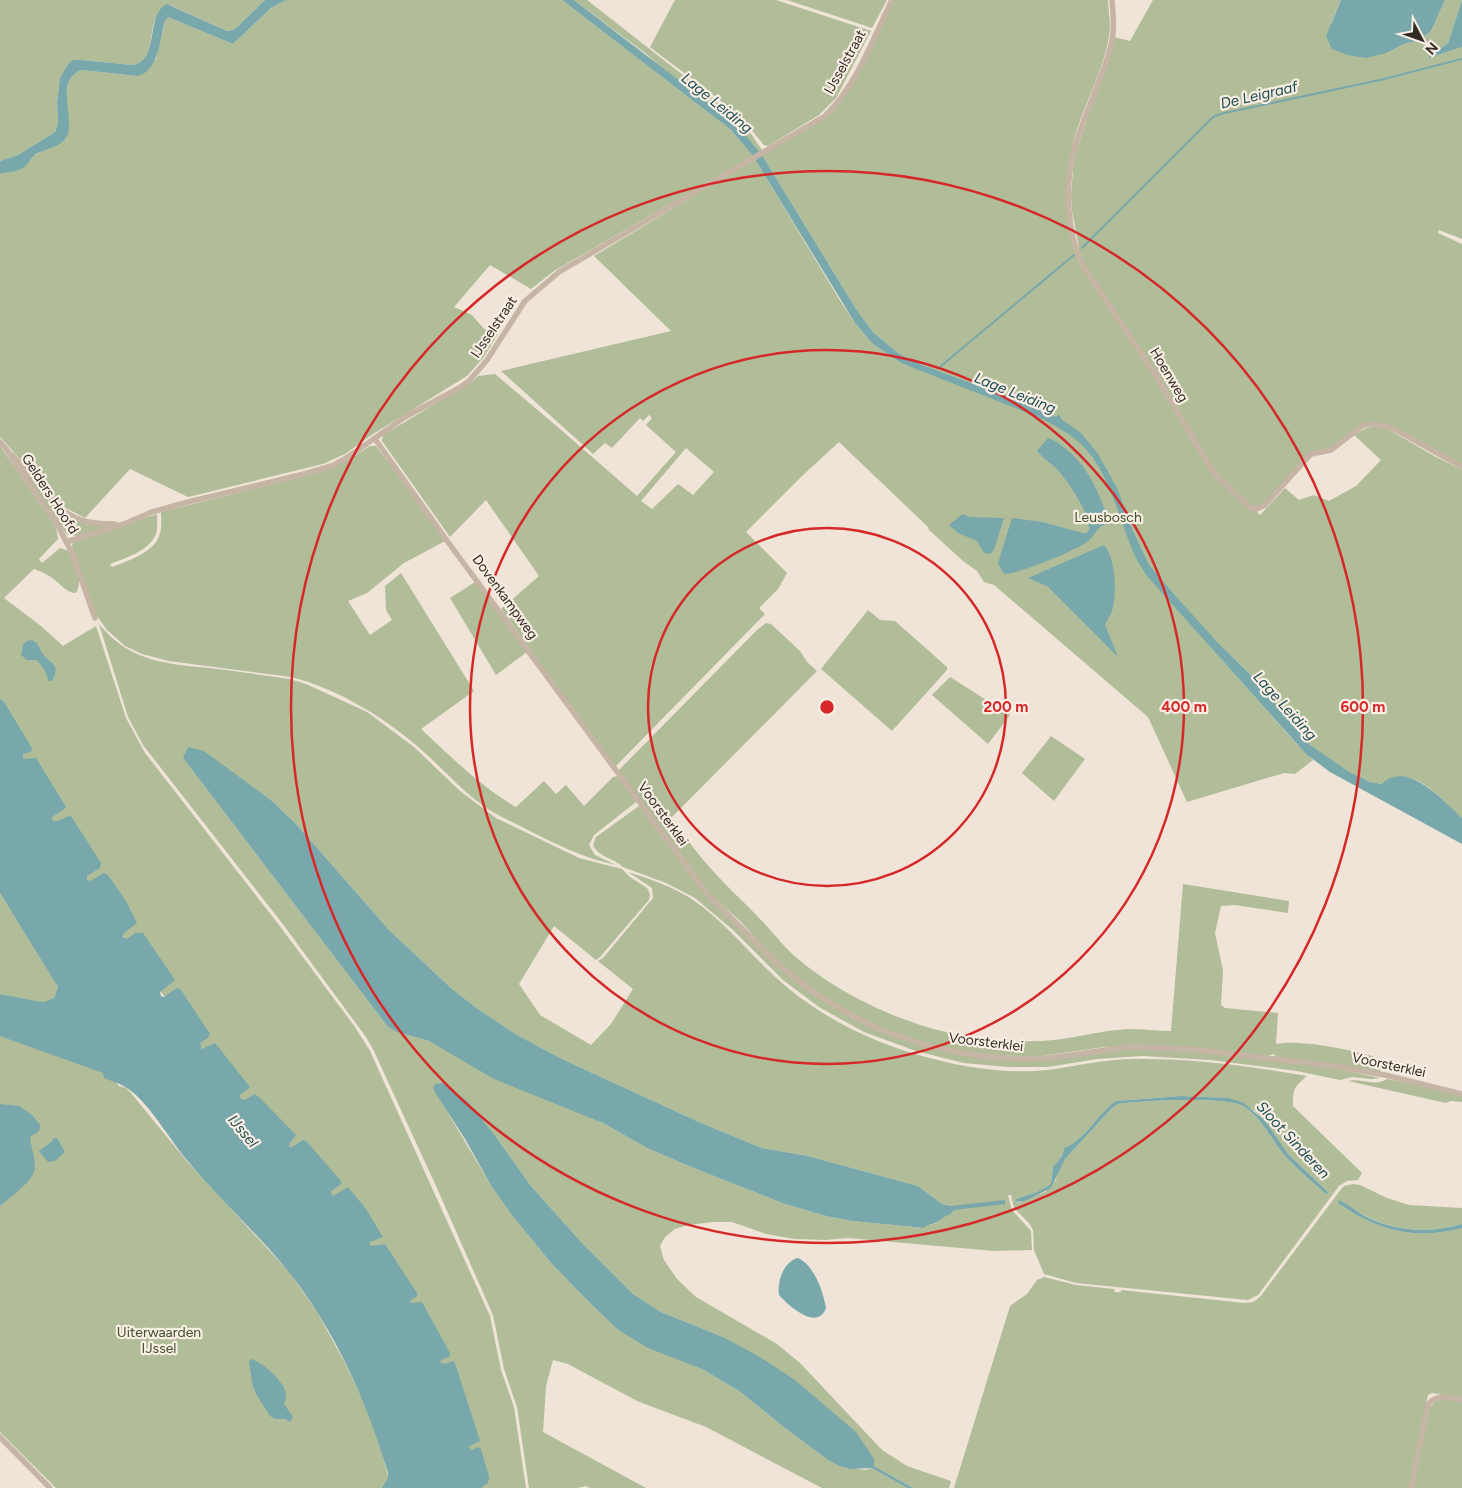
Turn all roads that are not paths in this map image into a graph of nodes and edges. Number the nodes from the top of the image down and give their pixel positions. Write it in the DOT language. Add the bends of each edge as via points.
graph roads {
  1 [pos="892,0"];
  2 [pos="1112,0"];
  3 [pos="375,439"];
  4 [pos="0,442"];
  5 [pos="7,450"];
  6 [pos="1462,467"];
  7 [pos="124,524"];
  8 [pos="66,542"];
  9 [pos="95,618"];
  10 [pos="616,770"];
  11 [pos="1462,1094"];
  12 [pos="1462,1400"];
  13 [pos="0,1437"];
  14 [pos="50,1488"];
  15 [pos="1411,1488"];
  1 -- 3 [label="street, IJsselstraat" via="849,86 825,116 559,272 525,302 484,365 469,381 404,417"];
  2 -- 6 [label="street, Hoenweg" via="1112,41 1072,161 1069,188 1074,244 1082,264 1139,349 1213,472 1244,503 1257,509 1265,505 1311,454 1331,450 1362,426 1370,424 1398,431"];
  3 -- 7 [label="street, IJsselstraat" via="348,457 320,469 152,512"];
  3 -- 10 [label="street, Dovenkampweg"];
  4 -- 5 [label="street, Gelders Hoofd"];
  5 -- 7 [label="street, IJsselstraat" via="71,516 83,522"];
  5 -- 8 [label="street, Gelders Hoofd"];
  7 -- 8 [label="street, IJsselstraat"];
  8 -- 9 [label="street, Gelders Hoofd"];
  10 -- 11 [label="street, Voorsterklei" via="709,896 779,966 813,992 881,1030 946,1050 985,1056 1035,1059 1127,1048 1188,1049 1335,1066"];
  12 -- 15 [label="street" via="1438,1397 1428,1406"];
  13 -- 14 [label="street"];
}
